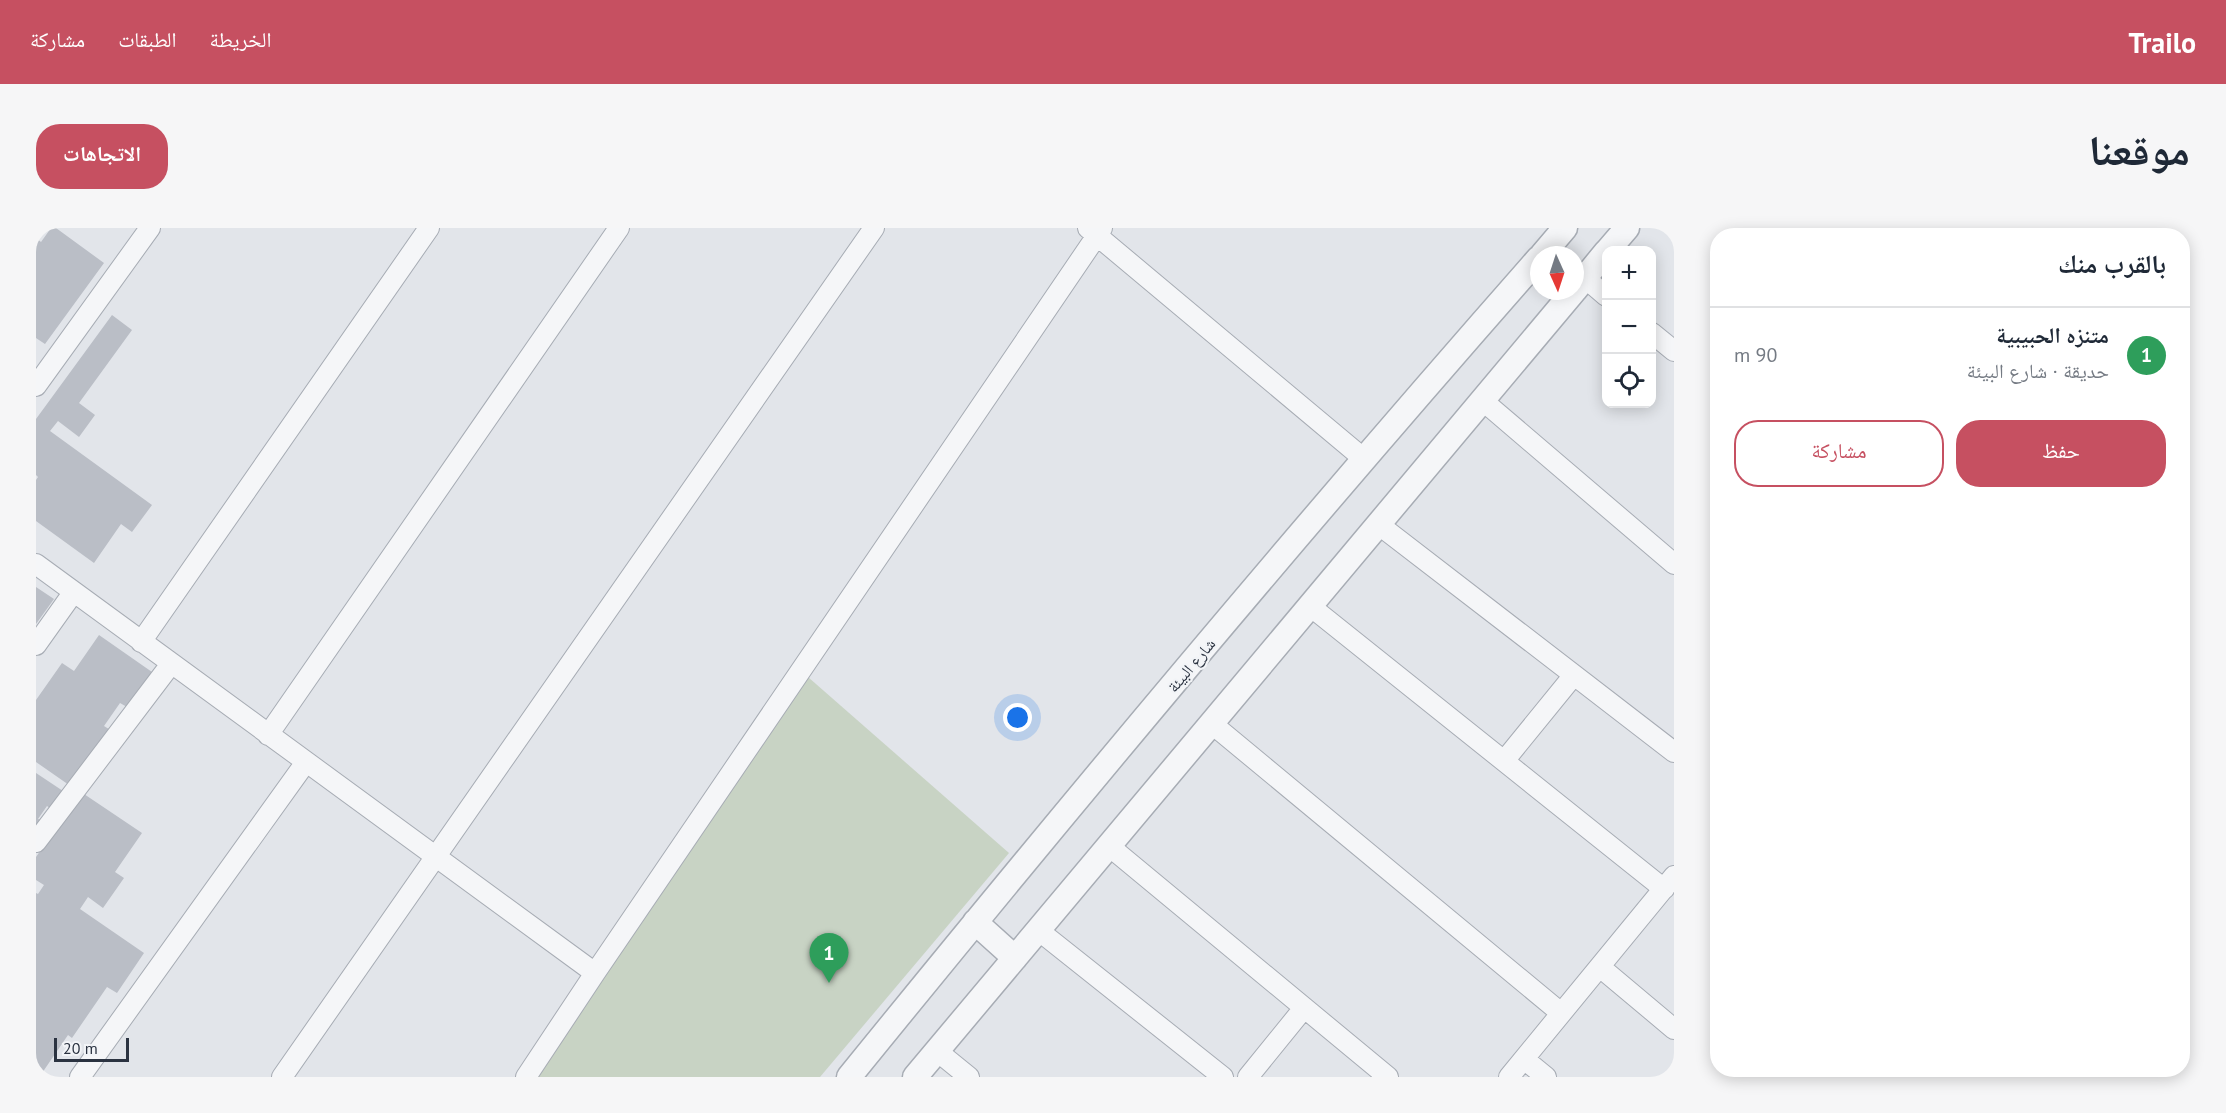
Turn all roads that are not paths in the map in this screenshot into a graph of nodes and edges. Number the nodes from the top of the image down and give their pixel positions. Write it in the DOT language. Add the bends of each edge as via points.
graph roads {
  1 [pos="150,228"];
  2 [pos="429,228"];
  3 [pos="619,228"];
  4 [pos="874,228"];
  5 [pos="1565,228"];
  6 [pos="1627,228"];
  7 [pos="1096,230"];
  8 [pos="1549,246"];
  9 [pos="1611,246"];
  10 [pos="1602,257"];
  11 [pos="1530,268"];
  12 [pos="1584,279"];
  13 [pos="1584,288"];
  14 [pos="1602,295"];
  15 [pos="1566,300"];
  16 [pos="1656,336"];
  17 [pos="1674,351"];
  18 [pos="43,362"];
  19 [pos="36,386"];
  20 [pos="1482,400"];
  21 [pos="1364,459"];
  22 [pos="1378,524"];
  23 [pos="36,564"];
  24 [pos="1674,564"];
  25 [pos="73,592"];
  26 [pos="1310,606"];
  27 [pos="141,642"];
  28 [pos="36,645"];
  29 [pos="171,663"];
  30 [pos="1574,675"];
  31 [pos="1211,723"];
  32 [pos="268,735"];
  33 [pos="1674,752"];
  34 [pos="1504,761"];
  35 [pos="306,762"];
  36 [pos="36,842"];
  37 [pos="1109,846"];
  38 [pos="435,856"];
  39 [pos="1669,883"];
  40 [pos="975,922"];
  41 [pos="1038,930"];
  42 [pos="1015,958"];
  43 [pos="1600,967"];
  44 [pos="594,973"];
  45 [pos="1304,1008"];
  46 [pos="1561,1013"];
  47 [pos="1674,1029"];
  48 [pos="937,1051"];
  49 [pos="1524,1059"];
  50 [pos="80,1077"];
  51 [pos="282,1077"];
  52 [pos="526,1077"];
  53 [pos="849,1077"];
  54 [pos="915,1077"];
  55 [pos="969,1077"];
  56 [pos="1223,1077"];
  57 [pos="1248,1077"];
  58 [pos="1388,1077"];
  59 [pos="1509,1077"];
  60 [pos="1546,1077"];
  1 -- 18 [label="street"];
  2 -- 27 [label="street"];
  3 -- 32 [label="street"];
  4 -- 38 [label="street"];
  5 -- 8 [label="street, شارع البيئة"];
  6 -- 9 [label="street"];
  7 -- 21 [label="street"];
  7 -- 44 [label="street"];
  10 -- 12 [label="street"];
  11 -- 21 [label="street, شارع البيئة"];
  13 -- 14 [label="street"];
  15 -- 20 [label="street"];
  16 -- 17 [label="street"];
  18 -- 19 [label="street"];
  20 -- 22 [label="street"];
  20 -- 24 [label="street"];
  21 -- 40 [label="street, شارع البيئة"];
  22 -- 26 [label="street"];
  22 -- 30 [label="street"];
  23 -- 25 [label="street"];
  25 -- 27 [label="street"];
  25 -- 28 [label="street"];
  26 -- 31 [label="street"];
  26 -- 34 [label="street"];
  27 -- 29 [label="street"];
  29 -- 32 [label="street"];
  29 -- 36 [label="street"];
  30 -- 33 [label="street"];
  30 -- 34 [label="street"];
  31 -- 37 [label="street"];
  31 -- 46 [label="street"];
  32 -- 35 [label="street"];
  34 -- 39 [label="street"];
  35 -- 38 [label="street"];
  35 -- 50 [label="street"];
  37 -- 41 [label="street"];
  37 -- 45 [label="street"];
  38 -- 44 [label="street"];
  38 -- 51 [label="street"];
  39 -- 43 [label="street"];
  40 -- 42 [label="street"];
  40 -- 53 [label="street, شارع البيئة"];
  41 -- 42 [label="street"];
  41 -- 56 [label="street"];
  42 -- 48 [label="street"];
  43 -- 46 [label="street"];
  43 -- 47 [label="street"];
  44 -- 52 [label="street"];
  45 -- 57 [label="street"];
  45 -- 58 [label="street"];
  46 -- 49 [label="street"];
  48 -- 54 [label="street"];
  48 -- 55 [label="street"];
  49 -- 59 [label="street"];
  49 -- 60 [label="street"];
}
